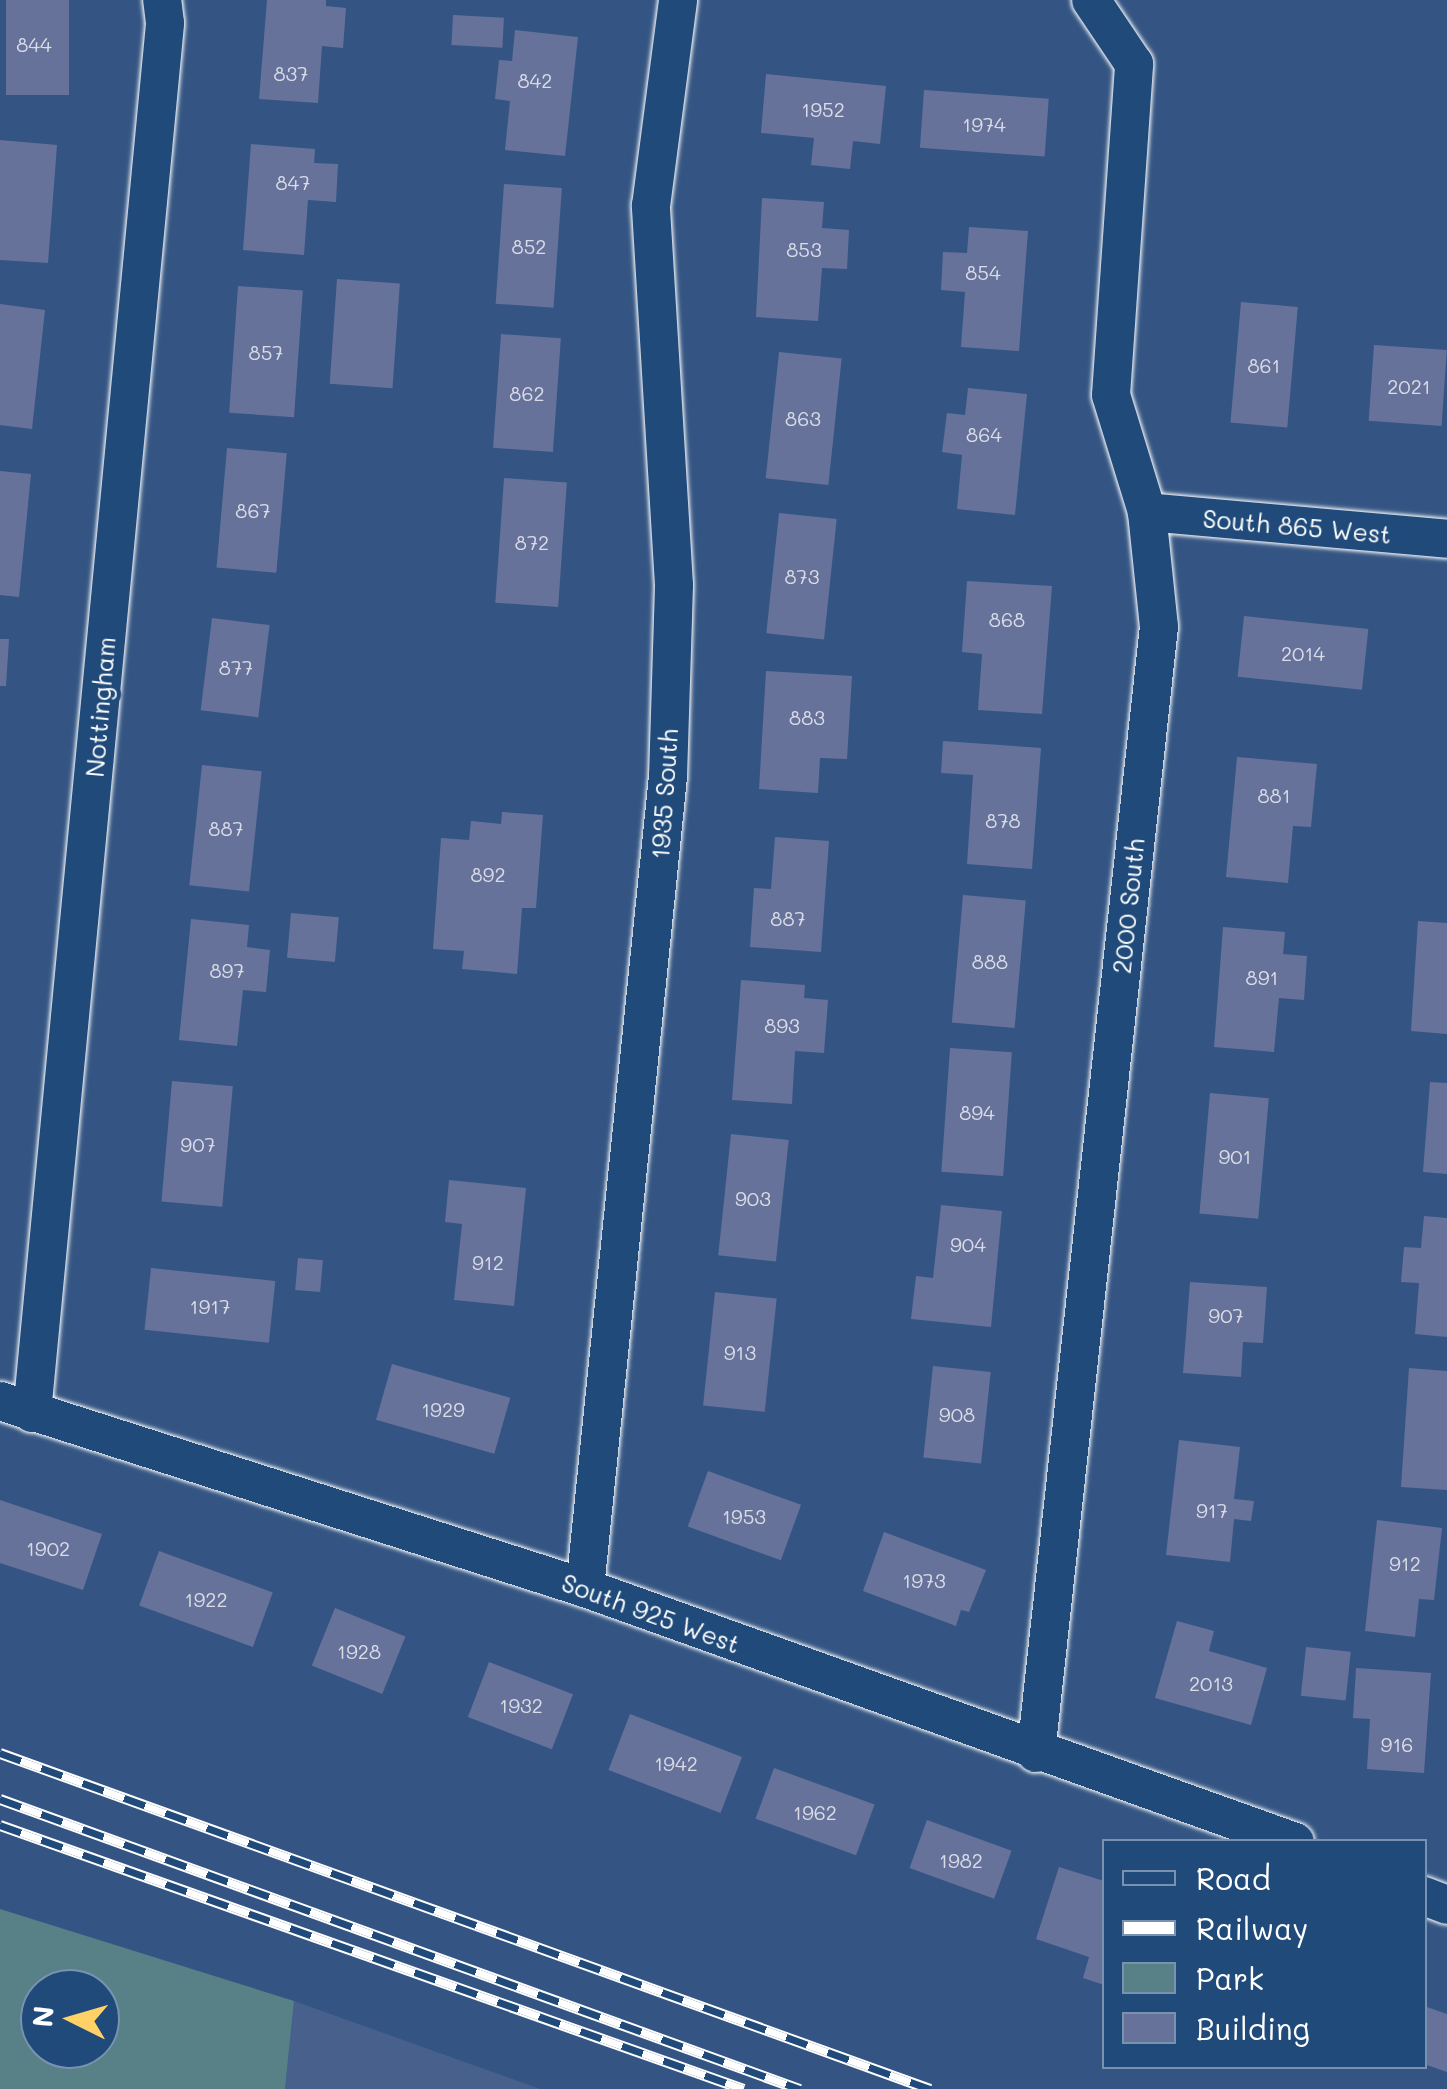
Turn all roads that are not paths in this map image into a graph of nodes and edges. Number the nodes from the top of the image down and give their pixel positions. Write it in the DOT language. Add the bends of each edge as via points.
graph roads {
  1 [pos="162,0"];
  2 [pos="678,0"];
  3 [pos="1091,0"];
  4 [pos="1147,512"];
  5 [pos="1447,539"];
  6 [pos="16,1407"];
  7 [pos="585,1588"];
  8 [pos="1036,1753"];
  9 [pos="1286,1839"];
  1 -- 6 [label="street, Nottingham" via="165,23"];
  2 -- 7 [label="street, 1935 South" via="650,206 674,584 668,777"];
  3 -- 4 [label="street, 2000 South" via="1134,64 1112,396"];
  4 -- 5 [label="street, South 865 West"];
  4 -- 8 [label="street, 2000 South" via="1159,628"];
  6 -- 7 [label="street, South 925 West"];
  7 -- 8 [label="street, South 925 West"];
  8 -- 9 [label="street, South 925 West"];
}
